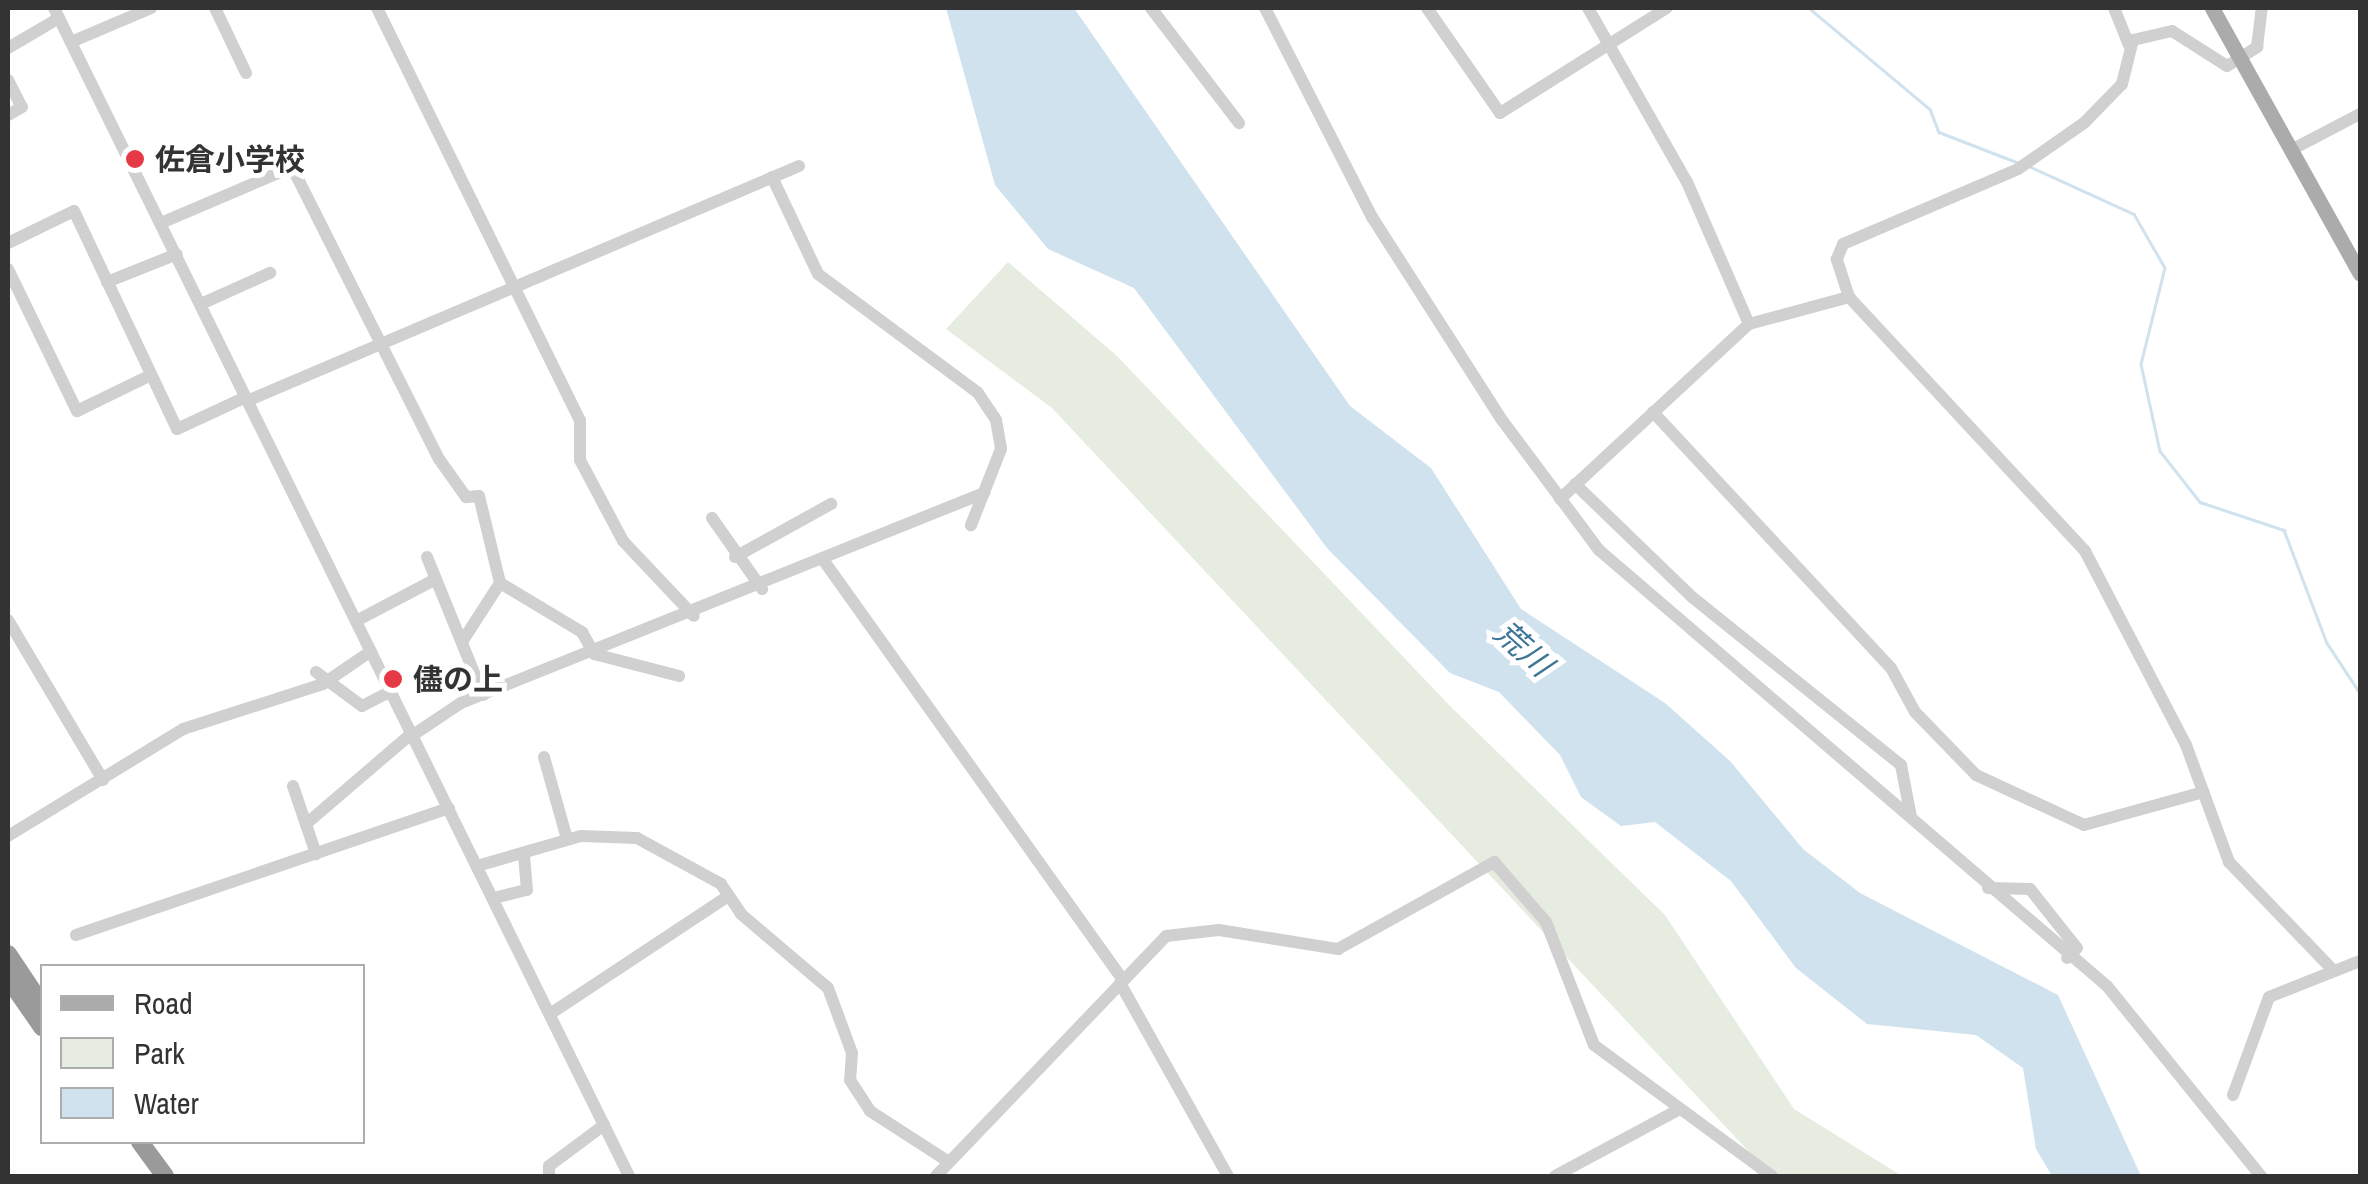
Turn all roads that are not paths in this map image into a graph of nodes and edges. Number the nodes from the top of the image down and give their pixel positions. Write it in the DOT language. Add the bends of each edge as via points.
graph roads {
  1 [pos="151,8"];
  2 [pos="215,8"];
  3 [pos="378,8"];
  4 [pos="1151,8"];
  5 [pos="1265,8"];
  6 [pos="1427,8"];
  7 [pos="1588,8"];
  8 [pos="1666,8"];
  9 [pos="2114,8"];
  10 [pos="2212,8"];
  11 [pos="2262,8"];
  12 [pos="57,12"];
  13 [pos="71,42"];
  14 [pos="1610,44"];
  15 [pos="2129,45"];
  16 [pos="8,48"];
  17 [pos="2241,61"];
  18 [pos="246,73"];
  19 [pos="8,80"];
  20 [pos="2360,114"];
  21 [pos="8,116"];
  22 [pos="1239,123"];
  23 [pos="2292,149"];
  24 [pos="799,166"];
  25 [pos="772,177"];
  26 [pos="161,223"];
  27 [pos="8,243"];
  28 [pos="177,254"];
  29 [pos="8,269"];
  30 [pos="270,273"];
  31 [pos="2360,274"];
  32 [pos="107,282"];
  33 [pos="514,287"];
  34 [pos="1849,297"];
  35 [pos="201,304"];
  36 [pos="1749,324"];
  37 [pos="382,344"];
  38 [pos="151,375"];
  39 [pos="246,399"];
  40 [pos="1653,412"];
  41 [pos="1575,484"];
  42 [pos="984,493"];
  43 [pos="1560,499"];
  44 [pos="831,504"];
  45 [pos="712,518"];
  46 [pos="971,525"];
  47 [pos="427,557"];
  48 [pos="736,557"];
  49 [pos="824,561"];
  50 [pos="436,579"];
  51 [pos="500,583"];
  52 [pos="762,588"];
  53 [pos="694,616"];
  54 [pos="8,620"];
  55 [pos="356,621"];
  56 [pos="462,642"];
  57 [pos="371,651"];
  58 [pos="594,654"];
  59 [pos="679,676"];
  60 [pos="322,677"];
  61 [pos="391,691"];
  62 [pos="483,694"];
  63 [pos="412,734"];
  64 [pos="544,758"];
  65 [pos="103,780"];
  66 [pos="294,786"];
  67 [pos="2204,792"];
  68 [pos="449,808"];
  69 [pos="1911,817"];
  70 [pos="306,824"];
  71 [pos="8,836"];
  72 [pos="567,840"];
  73 [pos="316,854"];
  74 [pos="524,856"];
  75 [pos="478,866"];
  76 [pos="1988,888"];
  77 [pos="727,897"];
  78 [pos="494,898"];
  79 [pos="76,935"];
  80 [pos="8,954"];
  81 [pos="2067,958"];
  82 [pos="2360,961"];
  83 [pos="2334,971"];
  84 [pos="8,978"];
  85 [pos="1122,982"];
  86 [pos="40,1002"];
  87 [pos="550,1014"];
  88 [pos="40,1024"];
  89 [pos="2233,1095"];
  90 [pos="1676,1111"];
  91 [pos="604,1125"];
  92 [pos="127,1144"];
  93 [pos="142,1144"];
  94 [pos="949,1162"];
  95 [pos="1764,1174"];
  96 [pos="151,1176"];
  97 [pos="166,1176"];
  98 [pos="549,1176"];
  99 [pos="629,1176"];
  100 [pos="936,1176"];
  101 [pos="1228,1176"];
  102 [pos="1555,1176"];
  103 [pos="2261,1176"];
  1 -- 13 [label="street"];
  2 -- 18 [label="street"];
  3 -- 33 [label="street"];
  4 -- 22 [label="street"];
  5 -- 43 [label="street" via="1372,218"];
  6 -- 14 [label="street" via="1496,112"];
  7 -- 14 [label="street"];
  8 -- 14 [label="street"];
  9 -- 15 [label="street"];
  10 -- 17 [label="main road"];
  11 -- 17 [label="street" via="2257,47"];
  12 -- 13 [label="street"];
  12 -- 16 [label="street"];
  13 -- 26 [label="street"];
  14 -- 36 [label="street" via="1687,182"];
  15 -- 17 [label="street" via="2159,28 2186,35 2223,66"];
  15 -- 34 [label="street" via="2115,95 2036,159 1838,248"];
  17 -- 23 [label="main road"];
  19 -- 21 [label="street" via="22,107"];
  20 -- 23 [label="street"];
  23 -- 31 [label="main road"];
  24 -- 25 [label="street"];
  25 -- 33 [label="street"];
  25 -- 42 [label="street" via="818,274 988,406 1001,449"];
  26 -- 28 [label="street"];
  26 -- 37 [label="street" via="292,168"];
  27 -- 32 [label="street" via="74,212"];
  28 -- 32 [label="street"];
  28 -- 35 [label="street"];
  29 -- 38 [label="street" via="77,411"];
  30 -- 35 [label="street"];
  32 -- 38 [label="street"];
  33 -- 37 [label="street"];
  33 -- 53 [label="street" via="580,420 580,460 612,521"];
  34 -- 36 [label="street"];
  34 -- 67 [label="street" via="2085,551"];
  35 -- 39 [label="street"];
  36 -- 40 [label="street"];
  37 -- 39 [label="street"];
  37 -- 51 [label="street" via="438,459 466,497 480,496"];
  38 -- 39 [label="street" via="177,429"];
  39 -- 55 [label="street"];
  40 -- 41 [label="street"];
  40 -- 67 [label="street" via="1891,668 1915,712 1976,775 2084,824"];
  41 -- 43 [label="street"];
  41 -- 69 [label="street" via="1692,597 1901,765"];
  42 -- 46 [label="street"];
  42 -- 49 [label="street"];
  43 -- 69 [label="street" via="1653,602"];
  44 -- 48 [label="street"];
  45 -- 48 [label="street"];
  47 -- 50 [label="street"];
  48 -- 52 [label="street"];
  49 -- 52 [label="street"];
  49 -- 85 [label="street"];
  50 -- 55 [label="street"];
  50 -- 56 [label="street"];
  51 -- 56 [label="street"];
  51 -- 58 [label="street" via="582,632"];
  52 -- 53 [label="street"];
  53 -- 58 [label="street"];
  54 -- 65 [label="street"];
  55 -- 57 [label="street"];
  56 -- 62 [label="street"];
  57 -- 60 [label="street"];
  57 -- 61 [label="street"];
  58 -- 59 [label="street"];
  58 -- 62 [label="street"];
  60 -- 61 [label="street" via="362,706"];
  60 -- 65 [label="street" via="183,729"];
  61 -- 63 [label="street"];
  62 -- 63 [label="street"];
  63 -- 68 [label="street"];
  63 -- 70 [label="street"];
  64 -- 72 [label="street"];
  65 -- 71 [label="street"];
  66 -- 70 [label="street"];
  67 -- 83 [label="street" via="2244,884"];
  68 -- 73 [label="street"];
  68 -- 75 [label="street"];
  69 -- 76 [label="street"];
  70 -- 73 [label="street"];
  72 -- 74 [label="street"];
  72 -- 77 [label="street" via="637,838 721,884"];
  73 -- 79 [label="street"];
  74 -- 75 [label="street"];
  74 -- 78 [label="street" via="527,890"];
  75 -- 78 [label="street"];
  76 -- 81 [label="street"];
  76 -- 81 [label="street" via="2030,889 2077,948"];
  77 -- 87 [label="street"];
  77 -- 94 [label="street" via="828,988 852,1053 850,1080 870,1111"];
  78 -- 87 [label="street"];
  80 -- 86 [label="highway"];
  81 -- 103 [label="street" via="2114,994"];
  82 -- 83 [label="street"];
  83 -- 89 [label="street" via="2269,997"];
  84 -- 88 [label="highway"];
  85 -- 90 [label="street" via="1166,936 1190,929 1338,950 1494,862 1546,922 1594,1045"];
  85 -- 94 [label="street"];
  85 -- 101 [label="street"];
  87 -- 91 [label="street"];
  90 -- 95 [label="street"];
  90 -- 102 [label="street"];
  91 -- 98 [label="street" via="550,1166"];
  91 -- 99 [label="street"];
  92 -- 96 [label="highway"];
  93 -- 97 [label="highway"];
  94 -- 100 [label="street"];
}
